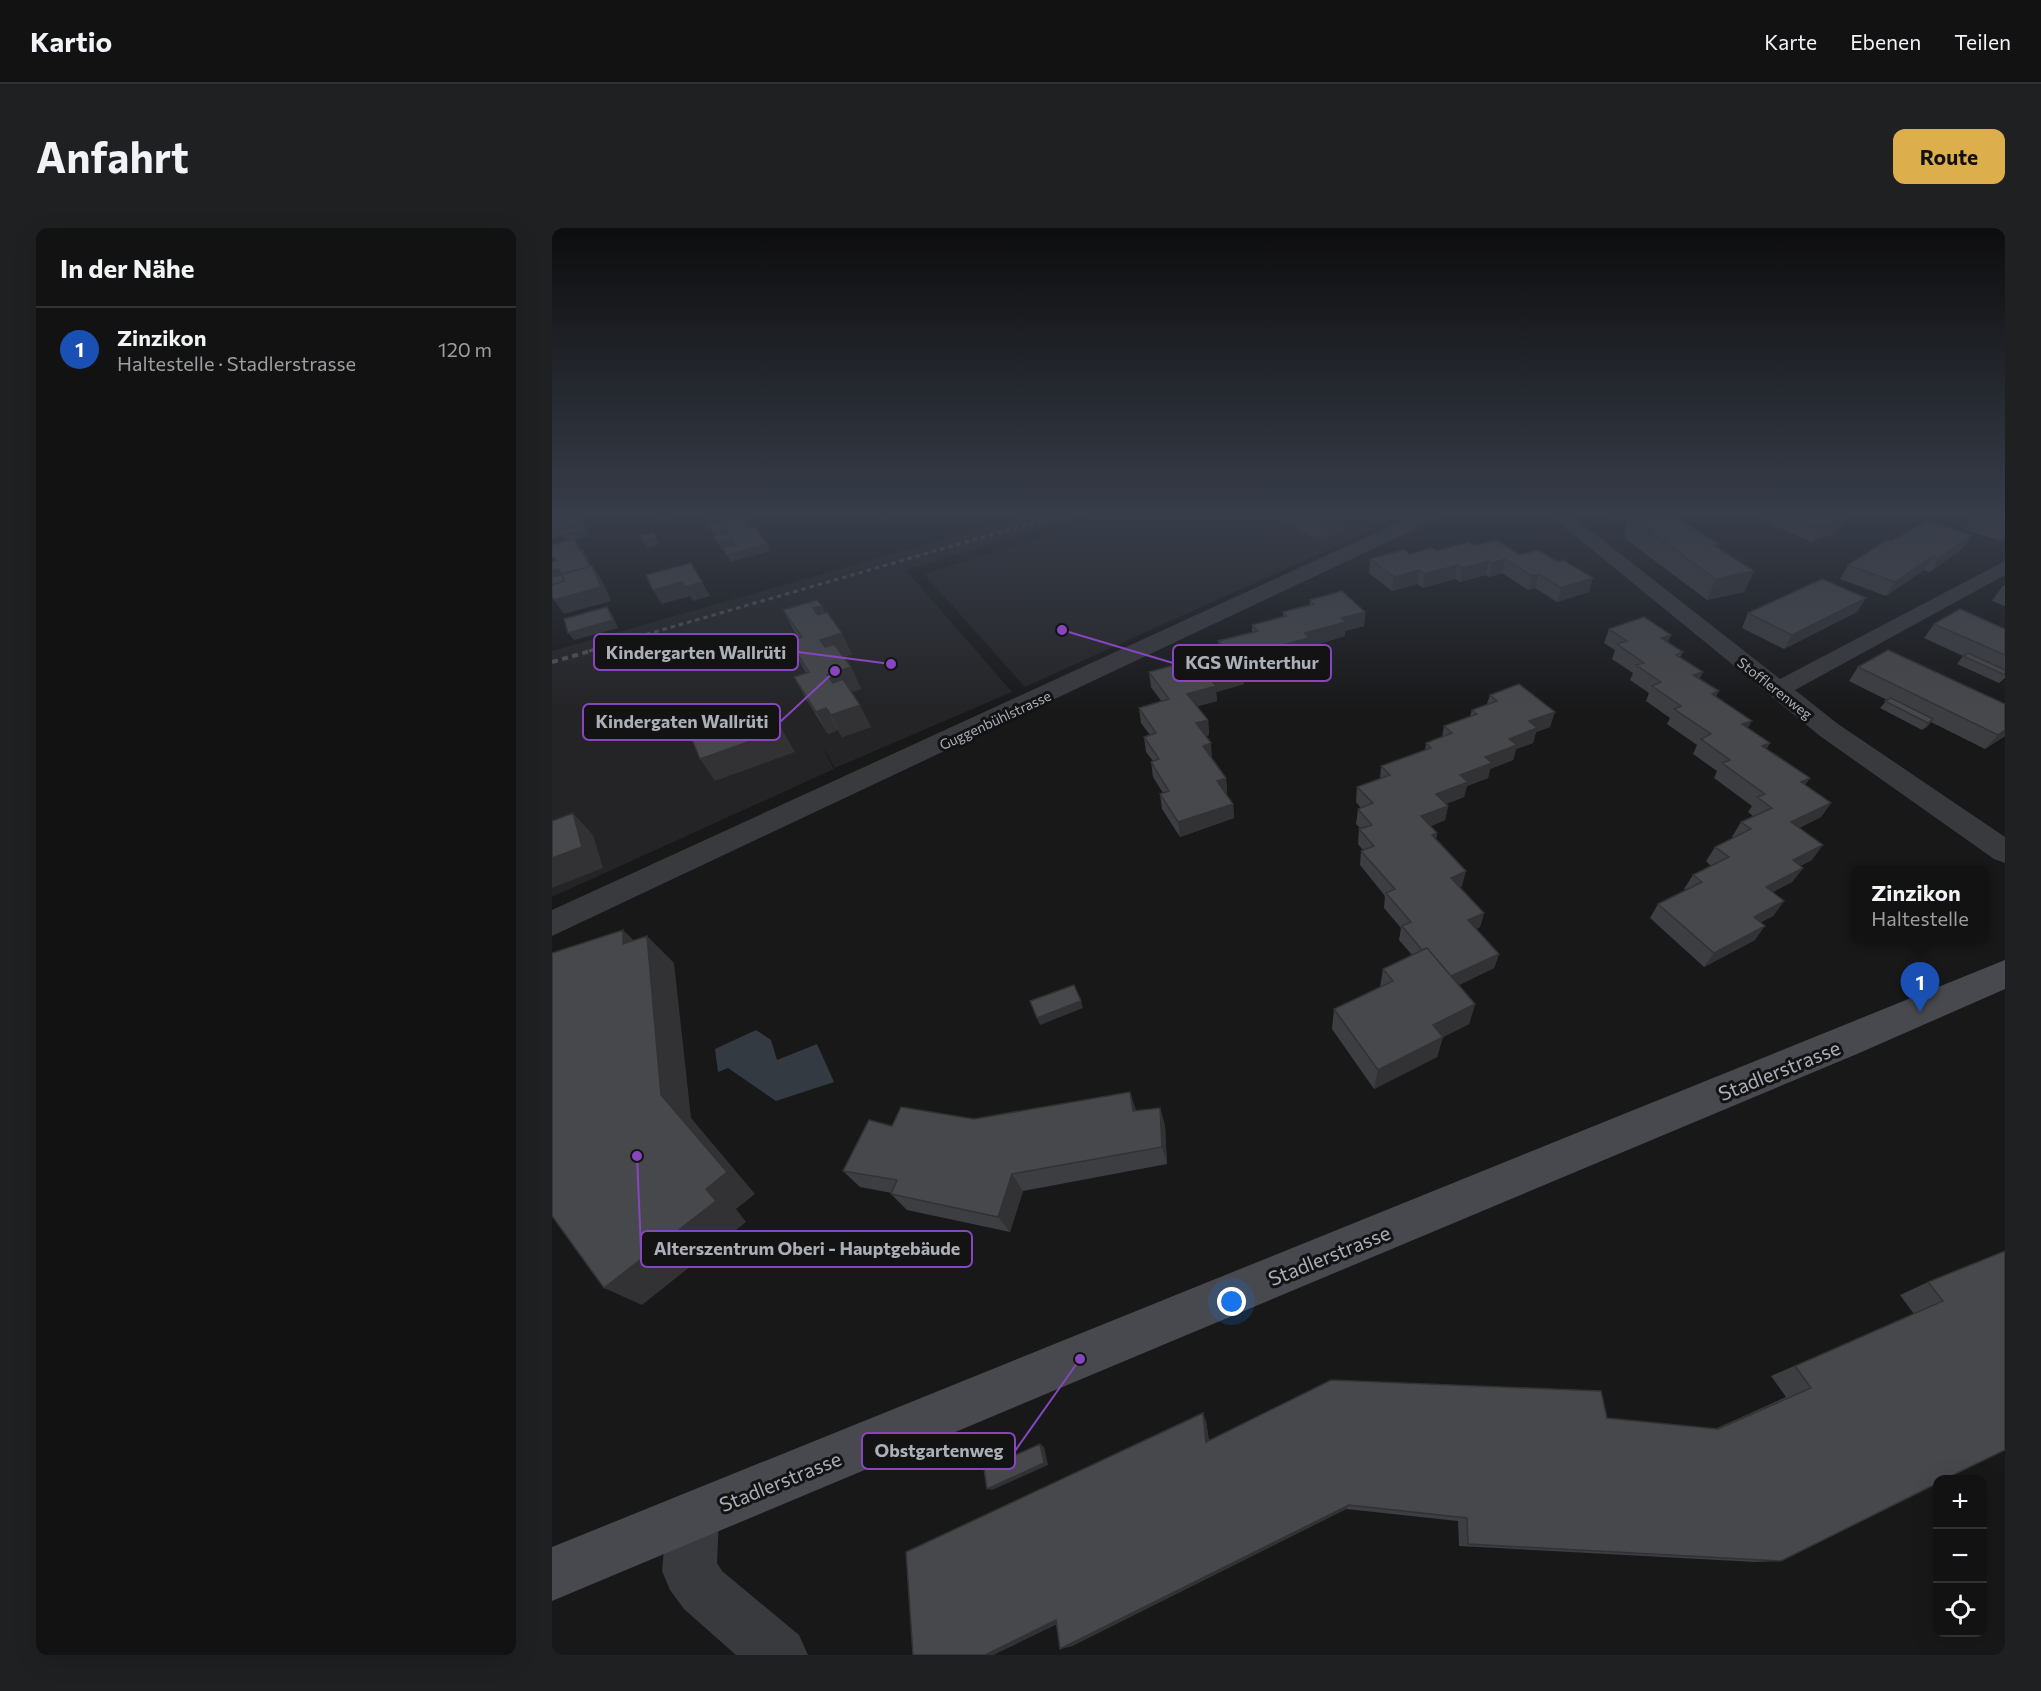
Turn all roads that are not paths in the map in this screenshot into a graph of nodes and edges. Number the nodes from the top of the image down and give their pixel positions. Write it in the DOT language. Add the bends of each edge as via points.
graph roads {
  1 [pos="1293,579"];
  2 [pos="1638,579"];
  3 [pos="1984,579"];
  4 [pos="1777,690"];
  5 [pos="2005,852"];
  6 [pos="552,924"];
  7 [pos="2005,974"];
  8 [pos="693,1517"];
  9 [pos="552,1574"];
  10 [pos="779,1655"];
  1 -- 6 [label="street, Guggenbühlstrasse"];
  2 -- 4 [label="street, Stofflerenweg"];
  3 -- 4 [label="street"];
  4 -- 5 [label="street, Stofflerenweg"];
  7 -- 8 [label="main road, Stadlerstrasse"];
  8 -- 9 [label="main road, Stadlerstrasse"];
  8 -- 10 [label="street" via="689,1571 703,1590"];
}
